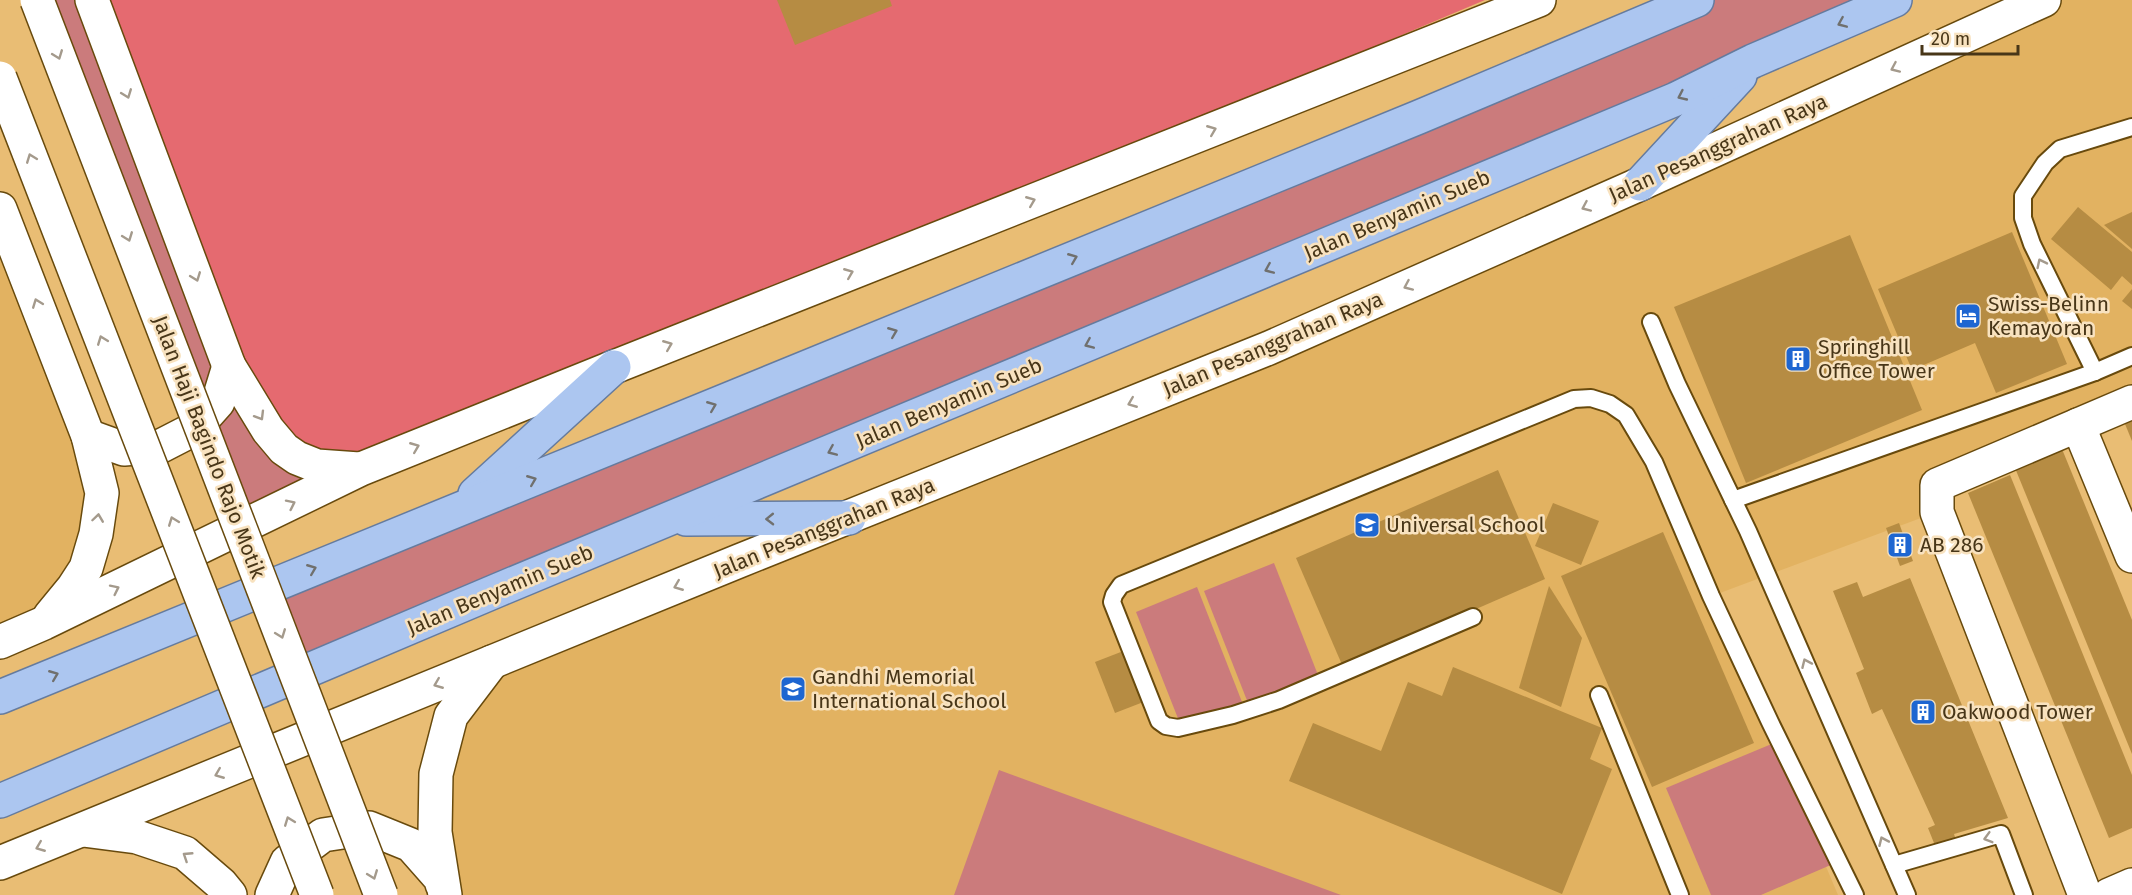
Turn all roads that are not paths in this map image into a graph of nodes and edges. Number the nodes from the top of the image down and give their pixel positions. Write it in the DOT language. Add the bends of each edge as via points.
graph roads {
  1 [pos="37,0"];
  2 [pos="92,0"];
  3 [pos="1539,0"];
  4 [pos="1896,0"];
  5 [pos="2044,0"];
  6 [pos="1670,4"];
  7 [pos="1753,61"];
  8 [pos="0,78"];
  9 [pos="2132,127"];
  10 [pos="1640,184"];
  11 [pos="3,225"];
  12 [pos="1651,322"];
  13 [pos="2132,356"];
  14 [pos="229,366"];
  15 [pos="614,367"];
  16 [pos="2095,372"];
  17 [pos="2132,402"];
  18 [pos="2078,425"];
  19 [pos="88,436"];
  20 [pos="361,469"];
  21 [pos="1733,500"];
  22 [pos="458,510"];
  23 [pos="849,518"];
  24 [pos="668,520"];
  25 [pos="2132,556"];
  26 [pos="1473,617"];
  27 [pos="44,623"];
  28 [pos="0,642"];
  29 [pos="492,662"];
  30 [pos="1599,695"];
  31 [pos="0,697"];
  32 [pos="0,801"];
  33 [pos="81,830"];
  34 [pos="0,863"];
  35 [pos="1894,865"];
  36 [pos="2132,885"];
  37 [pos="230,895"];
  38 [pos="272,895"];
  39 [pos="317,895"];
  40 [pos="381,895"];
  41 [pos="445,895"];
  42 [pos="1680,895"];
  43 [pos="1855,895"];
  44 [pos="1907,895"];
  45 [pos="2024,895"];
  46 [pos="2085,895"];
  47 [pos="2109,895"];
  1 -- 40 [label="main road, Jalan Haji Bagindo Rajo Motik, one-way, bridge"];
  2 -- 14 [label="main road, one-way"];
  15 -- 3 [label="main road, one-way"];
  4 -- 7 [label="main road, Jalan Benyamin Sueb, one-way"];
  5 -- 10 [label="main road, Jalan Pesanggrahan Raya, one-way"];
  22 -- 6 [label="main road, one-way" via="1419,117"];
  7 -- 10 [label="main road"];
  7 -- 24 [label="main road, Jalan Benyamin Sueb, one-way" via="1676,99"];
  39 -- 8 [label="main road, one-way, bridge"];
  16 -- 9 [label="lane, one-way" via="2032,244 2024,218 2023,196 2045,163 2060,149"];
  10 -- 23 [label="main road, Jalan Pesanggrahan Raya, one-way" via="1269,348"];
  19 -- 11 [label="main road, one-way"];
  12 -- 21 [label="lane"];
  13 -- 16 [label="lane"];
  14 -- 19 [label="main road" via="218,402 194,429 161,446 124,449"];
  14 -- 20 [label="main road, one-way" via="284,449 317,466"];
  20 -- 15 [label="main road, one-way"];
  15 -- 22 [label="main road"];
  16 -- 21 [label="lane"];
  17 -- 18 [label="main road"];
  18 -- 25 [label="main road"];
  18 -- 46 [label="main road" via="1937,485 1937,512"];
  27 -- 19 [label="main road, one-way" via="86,568 96,534 102,493"];
  27 -- 20 [label="main road, one-way"];
  35 -- 21 [label="lane, one-way"];
  31 -- 22 [label="main road, one-way"];
  23 -- 24 [label="main road, one-way"];
  23 -- 29 [label="main road, Jalan Pesanggrahan Raya, one-way"];
  24 -- 32 [label="main road, Jalan Benyamin Sueb"];
  26 -- 43 [label="lane" via="1279,700 1178,729 1159,721 1112,602 1121,585 1574,399 1610,404 1626,415 1654,462 1711,596"];
  27 -- 28 [label="main road"];
  29 -- 33 [label="main road, one-way"];
  29 -- 41 [label="main road" via="451,716 436,774 435,832"];
  30 -- 42 [label="lane"];
  33 -- 34 [label="main road, one-way"];
  37 -- 33 [label="main road, one-way" via="185,853 138,837"];
  35 -- 44 [label="lane"];
  45 -- 35 [label="lane, one-way" via="2001,834"];
  36 -- 47 [label="main road"];
  38 -- 41 [label="main road" via="287,862 324,835 369,828 411,845 441,879"];
}
